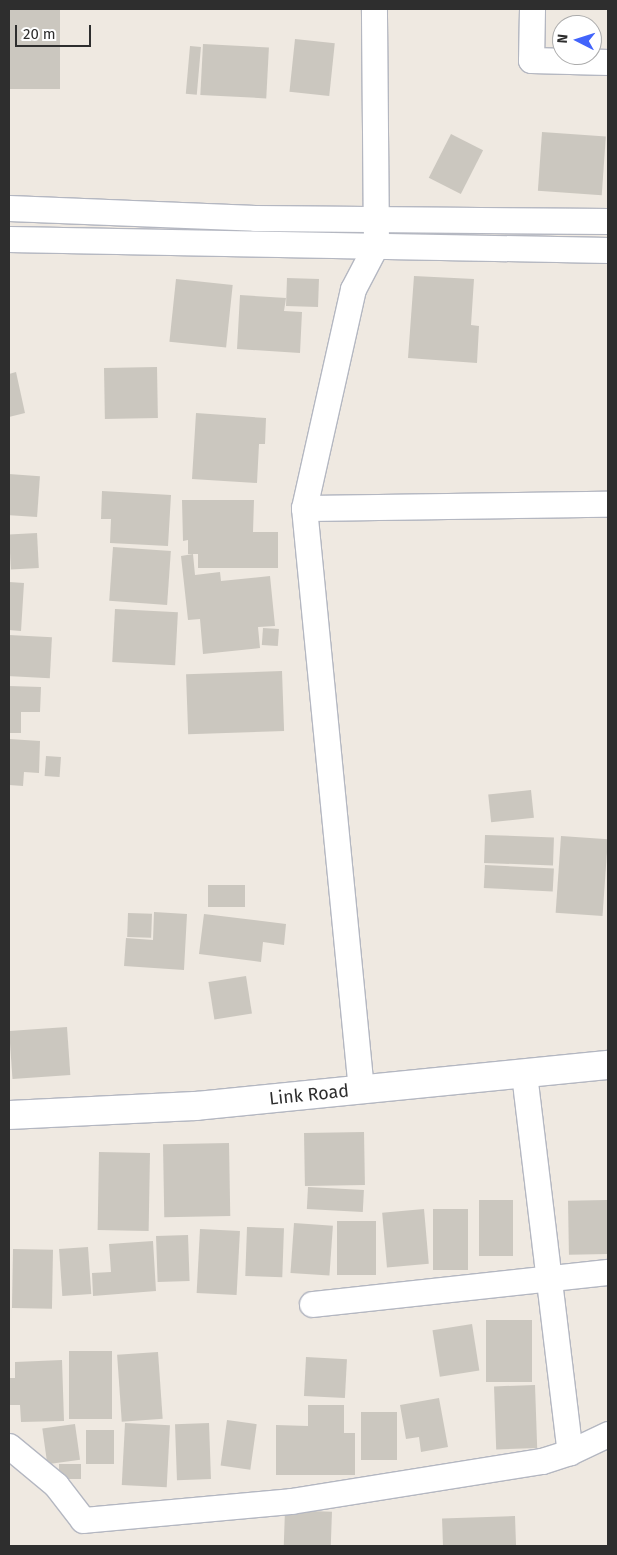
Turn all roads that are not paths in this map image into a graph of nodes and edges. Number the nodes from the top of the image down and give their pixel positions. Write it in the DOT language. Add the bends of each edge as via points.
graph roads {
  1 [pos="374,9"];
  2 [pos="532,9"];
  3 [pos="608,62"];
  4 [pos="9,208"];
  5 [pos="376,220"];
  6 [pos="608,222"];
  7 [pos="9,239"];
  8 [pos="376,245"];
  9 [pos="608,250"];
  10 [pos="608,504"];
  11 [pos="304,508"];
  12 [pos="608,1065"];
  13 [pos="524,1074"];
  14 [pos="361,1090"];
  15 [pos="9,1115"];
  16 [pos="608,1272"];
  17 [pos="548,1279"];
  18 [pos="312,1304"];
  19 [pos="608,1434"];
  20 [pos="9,1446"];
  21 [pos="570,1452"];
  1 -- 5 [label="street"];
  2 -- 3 [label="street" via="530,60"];
  4 -- 5 [label="street"];
  5 -- 6 [label="street"];
  5 -- 8 [label="street"];
  7 -- 8 [label="street"];
  8 -- 9 [label="street"];
  8 -- 11 [label="street" via="353,290"];
  10 -- 11 [label="street"];
  11 -- 14 [label="street"];
  12 -- 13 [label="street, Link Road"];
  13 -- 14 [label="street, Link Road"];
  13 -- 17 [label="street"];
  14 -- 15 [label="street, Link Road" via="196,1106"];
  16 -- 17 [label="street"];
  17 -- 18 [label="street"];
  17 -- 21 [label="street"];
  19 -- 21 [label="street"];
  20 -- 21 [label="street" via="56,1486 83,1520 291,1501 542,1461"];
}
